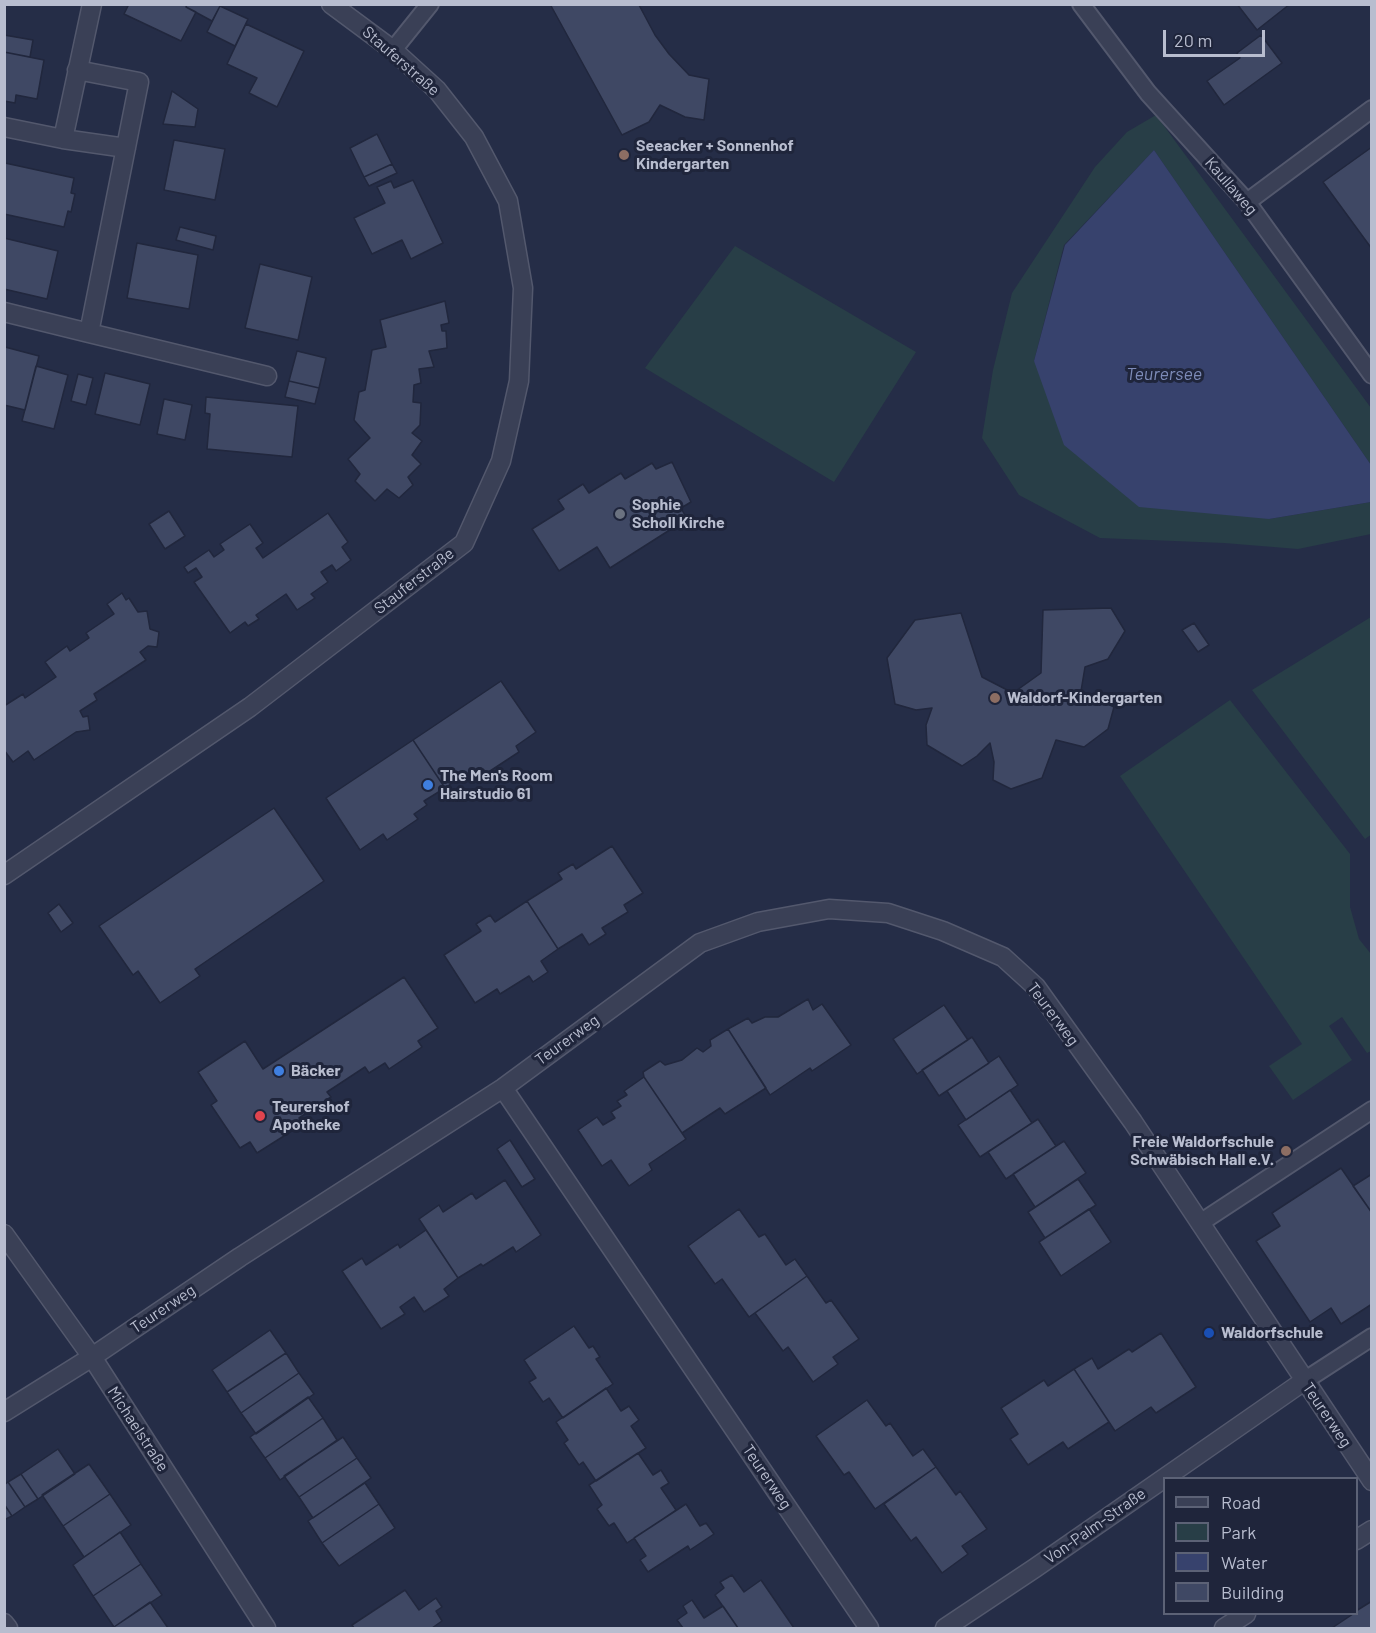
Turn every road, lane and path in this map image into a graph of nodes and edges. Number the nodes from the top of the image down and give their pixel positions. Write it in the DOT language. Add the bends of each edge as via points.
graph roads {
  1 [pos="92,4"];
  2 [pos="331,4"];
  3 [pos="430,4"];
  4 [pos="1081,4"];
  5 [pos="393,50"];
  6 [pos="77,70"];
  7 [pos="1371,109"];
  8 [pos="4,127"];
  9 [pos="63,139"];
  10 [pos="126,148"];
  11 [pos="1247,202"];
  12 [pos="4,312"];
  13 [pos="89,333"];
  14 [pos="1371,375"];
  15 [pos="267,376"];
  16 [pos="4,876"];
  17 [pos="503,1088"];
  18 [pos="1371,1110"];
  19 [pos="1200,1223"];
  20 [pos="4,1234"];
  21 [pos="1371,1337"];
  22 [pos="92,1357"];
  23 [pos="1304,1381"];
  24 [pos="4,1412"];
  25 [pos="1165,1477"];
  26 [pos="1163,1479"];
  27 [pos="1371,1481"];
  28 [pos="1371,1530"];
  29 [pos="1358,1539"];
  30 [pos="1245,1615"];
  31 [pos="4,1623"];
  32 [pos="8,1629"];
  33 [pos="267,1629"];
  34 [pos="869,1629"];
  35 [pos="945,1629"];
  36 [pos="1224,1629"];
  1 -- 6 [label="street"];
  2 -- 5 [label="street, Stauferstraße"];
  3 -- 5 [label="lane"];
  4 -- 11 [label="lane, Kaullaweg" via="1148,93"];
  5 -- 16 [label="street, Stauferstraße" via="437,90 474,137 508,201 523,288 519,381 501,461 464,543 250,707"];
  6 -- 9 [label="street"];
  6 -- 10 [label="street" via="139,82"];
  7 -- 11 [label="lane"];
  8 -- 9 [label="street"];
  9 -- 10 [label="street"];
  10 -- 13 [label="street"];
  11 -- 14 [label="lane, Kaullaweg"];
  12 -- 13 [label="street"];
  13 -- 15 [label="street"];
  17 -- 19 [label="street, Teurerweg" via="700,943 758,922 829,909 888,913 1003,957 1036,987"];
  17 -- 22 [label="street, Teurerweg"];
  17 -- 34 [label="street, Teurerweg"];
  18 -- 19 [label="lane"];
  19 -- 23 [label="street, Teurerweg"];
  20 -- 22 [label="street, Michaelstraße"];
  21 -- 23 [label="lane"];
  22 -- 24 [label="street, Teurerweg"];
  22 -- 33 [label="street, Michaelstraße"];
  23 -- 25 [label="street, Von-Palm-Straße"];
  23 -- 27 [label="street, Teurerweg"];
  26 -- 35 [label="street, Von-Palm-Straße"];
  28 -- 29 [label="street"];
  30 -- 36 [label="street"];
  31 -- 32 [label="street"];
}
